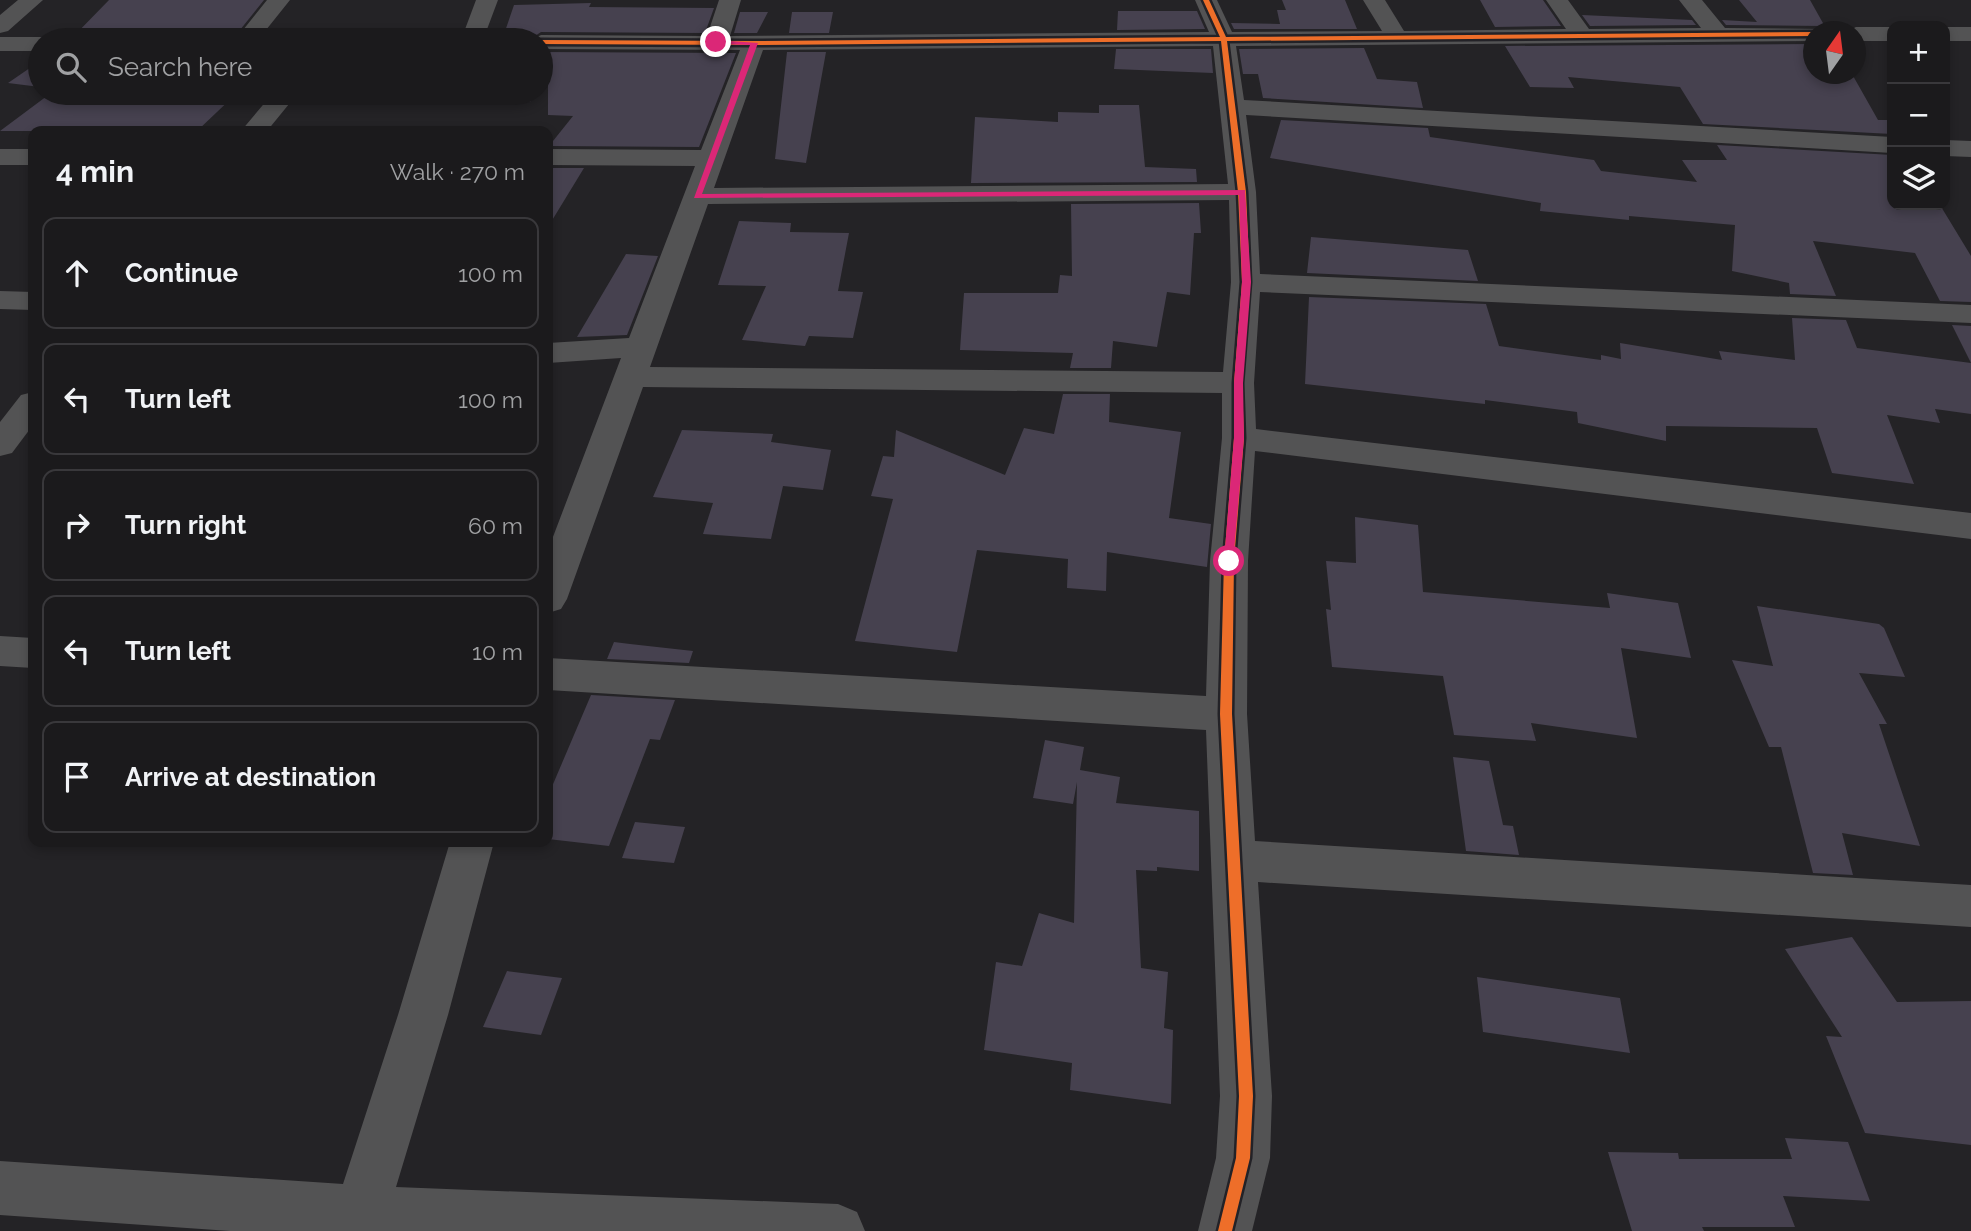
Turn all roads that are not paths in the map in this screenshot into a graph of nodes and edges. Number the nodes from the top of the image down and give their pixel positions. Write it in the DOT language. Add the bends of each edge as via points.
graph roads {
  1 [pos="32,0"];
  2 [pos="279,0"];
  3 [pos="487,0"];
  4 [pos="730,0"];
  5 [pos="1206,0"];
  6 [pos="1374,0"];
  7 [pos="1557,0"];
  8 [pos="1690,0"];
  9 [pos="0,26"];
  10 [pos="256,28"];
  11 [pos="476,28"];
  12 [pos="1718,34"];
  13 [pos="1803,34"];
  14 [pos="1866,34"];
  15 [pos="1887,34"];
  16 [pos="1950,34"];
  17 [pos="1971,34"];
  18 [pos="1582,36"];
  19 [pos="1224,39"];
  20 [pos="1398,39"];
  21 [pos="553,42"];
  22 [pos="716,42"];
  23 [pos="754,43"];
  24 [pos="0,44"];
  25 [pos="28,44"];
  26 [pos="276,105"];
  27 [pos="1233,107"];
  28 [pos="258,126"];
  29 [pos="1887,145"];
  30 [pos="1950,148"];
  31 [pos="1971,149"];
  32 [pos="0,157"];
  33 [pos="28,157"];
  34 [pos="553,158"];
  35 [pos="710,158"];
  36 [pos="1242,192"];
  37 [pos="697,196"];
  38 [pos="1246,282"];
  39 [pos="0,300"];
  40 [pos="28,301"];
  41 [pos="1971,314"];
  42 [pos="553,354"];
  43 [pos="636,362"];
  44 [pos="1238,383"];
  45 [pos="28,409"];
  46 [pos="1239,438"];
  47 [pos="0,445"];
  48 [pos="1971,526"];
  49 [pos="553,585"];
  50 [pos="0,651"];
  51 [pos="28,653"];
  52 [pos="553,674"];
  53 [pos="1226,714"];
  54 [pos="471,847"];
  55 [pos="1232,860"];
  56 [pos="1971,906"];
  57 [pos="0,1188"];
  58 [pos="358,1222"];
  59 [pos="838,1231"];
  60 [pos="1225,1231"];
  1 -- 9 [label="street"];
  2 -- 10 [label="street"];
  3 -- 11 [label="street"];
  4 -- 22 [label="street"];
  5 -- 19 [label="street"];
  6 -- 20 [label="street"];
  7 -- 18 [label="street"];
  8 -- 12 [label="street"];
  12 -- 13 [label="street"];
  12 -- 18 [label="street"];
  14 -- 15 [label="street"];
  16 -- 17 [label="street"];
  18 -- 20 [label="street"];
  19 -- 20 [label="street"];
  19 -- 23 [label="street"];
  19 -- 27 [label="street"];
  21 -- 22 [label="street"];
  22 -- 23 [label="street"];
  23 -- 35 [label="street"];
  24 -- 25 [label="street"];
  26 -- 28 [label="street"];
  27 -- 29 [label="street"];
  27 -- 36 [label="street"];
  30 -- 31 [label="street"];
  32 -- 33 [label="street"];
  34 -- 35 [label="street"];
  35 -- 37 [label="street"];
  36 -- 37 [label="street"];
  36 -- 38 [label="street"];
  37 -- 43 [label="street"];
  38 -- 41 [label="street"];
  38 -- 44 [label="street"];
  39 -- 40 [label="street"];
  42 -- 43 [label="street"];
  43 -- 44 [label="street"];
  43 -- 49 [label="street"];
  44 -- 46 [label="street"];
  45 -- 47 [label="street"];
  46 -- 48 [label="street"];
  46 -- 53 [label="street" via="1229,561"];
  50 -- 51 [label="street"];
  52 -- 53 [label="street"];
  53 -- 55 [label="street"];
  54 -- 58 [label="street"];
  55 -- 56 [label="street"];
  55 -- 60 [label="street" via="1246,1096 1243,1158"];
  57 -- 58 [label="street"];
  58 -- 59 [label="street"];
}
